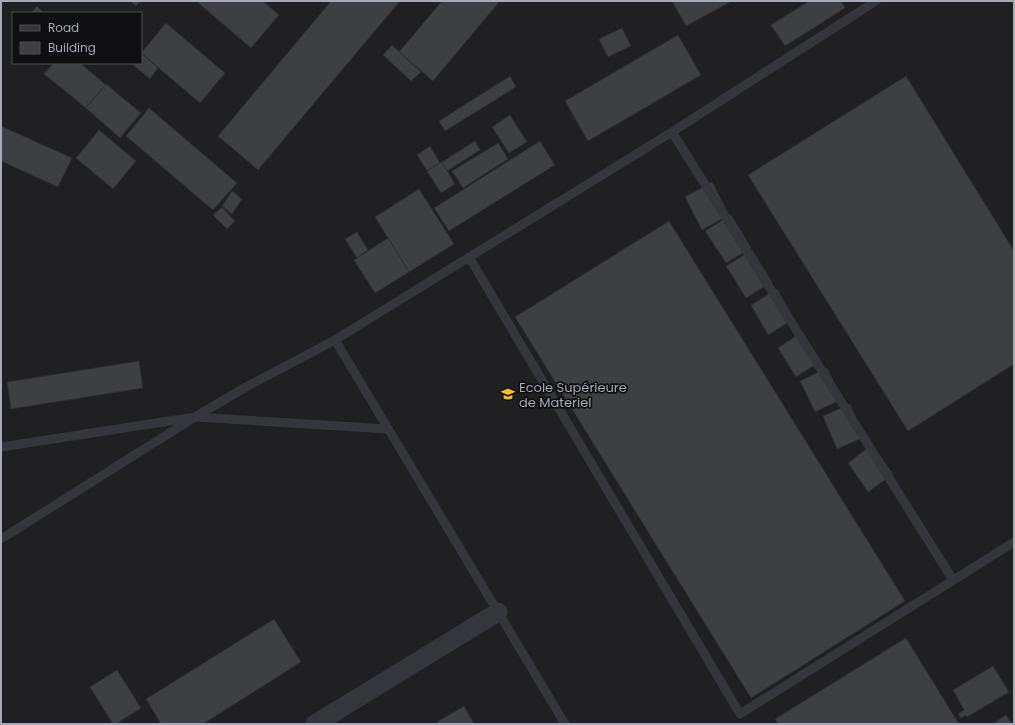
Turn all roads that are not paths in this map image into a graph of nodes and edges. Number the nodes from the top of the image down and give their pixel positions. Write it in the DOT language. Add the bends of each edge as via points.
graph roads {
  1 [pos="876,1"];
  2 [pos="672,132"];
  3 [pos="469,257"];
  4 [pos="335,340"];
  5 [pos="195,417"];
  6 [pos="388,429"];
  7 [pos="1,447"];
  8 [pos="1,539"];
  9 [pos="1014,542"];
  10 [pos="953,580"];
  11 [pos="498,612"];
  12 [pos="315,724"];
  13 [pos="565,724"];
  1 -- 2 [label="lane"];
  2 -- 3 [label="lane"];
  2 -- 10 [label="lane"];
  3 -- 4 [label="lane"];
  3 -- 10 [label="lane" via="740,714"];
  4 -- 5 [label="lane"];
  4 -- 6 [label="lane"];
  5 -- 6 [label="lane"];
  5 -- 7 [label="lane"];
  5 -- 8 [label="lane"];
  6 -- 11 [label="lane"];
  9 -- 10 [label="lane"];
  11 -- 12 [label="street"];
  11 -- 13 [label="lane"];
}
